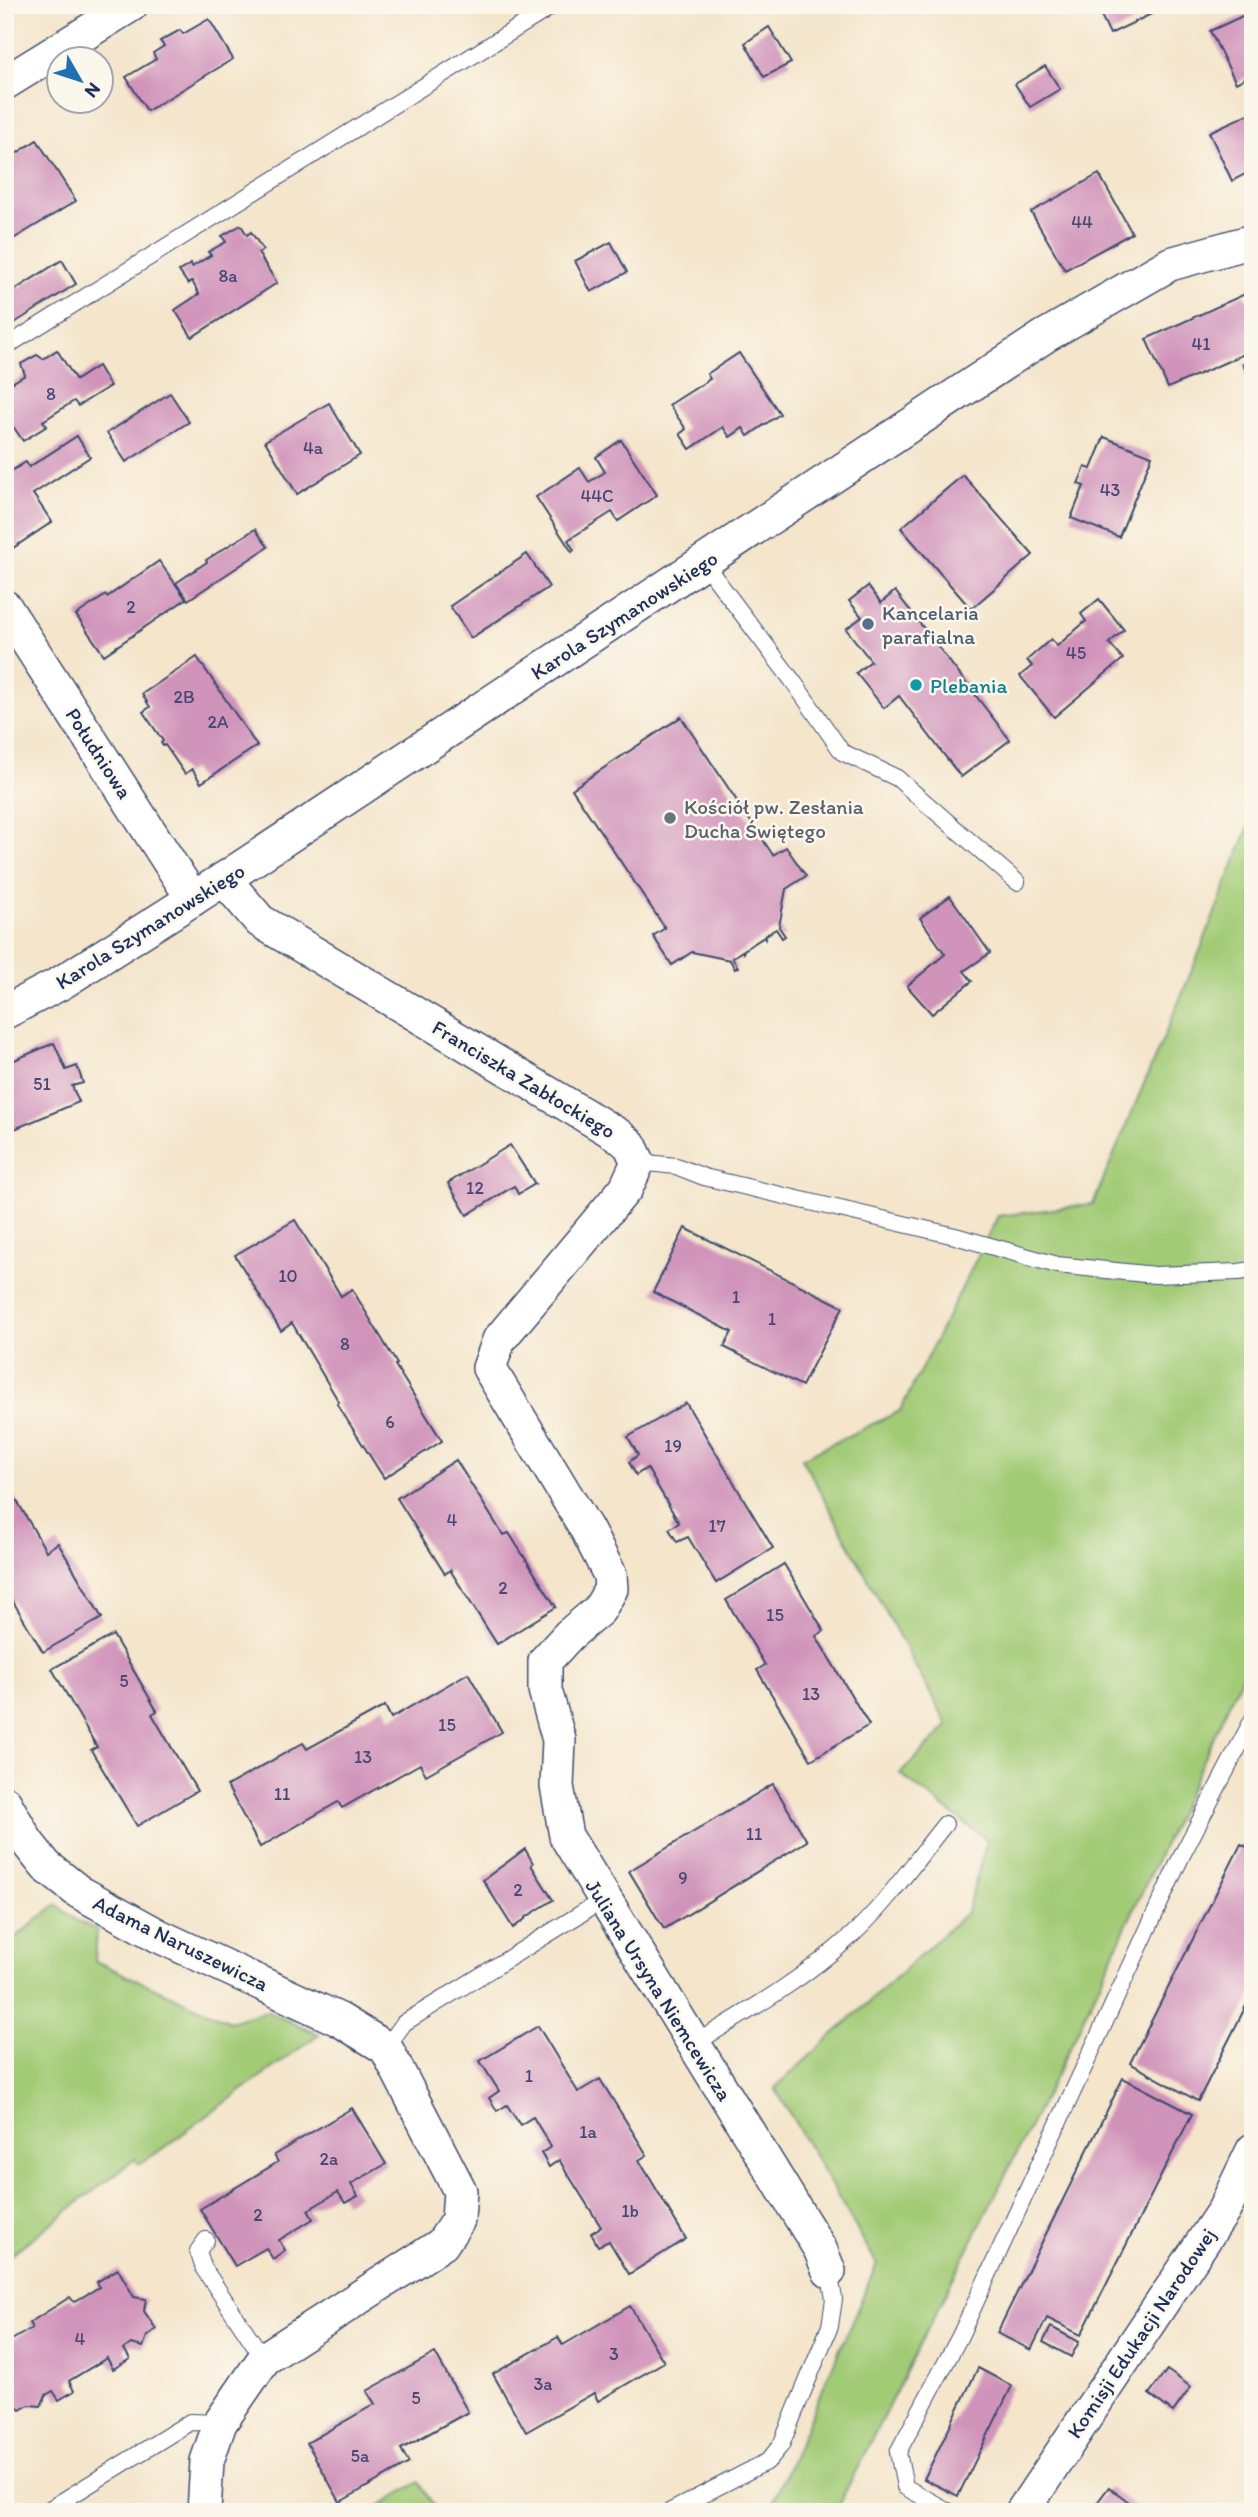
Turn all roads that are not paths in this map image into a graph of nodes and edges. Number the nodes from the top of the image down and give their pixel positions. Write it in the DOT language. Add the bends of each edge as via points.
graph roads {
  1 [pos="131,5"];
  2 [pos="554,5"];
  3 [pos="5,83"];
  4 [pos="1253,241"];
  5 [pos="5,347"];
  6 [pos="703,562"];
  7 [pos="5,607"];
  8 [pos="224,879"];
  9 [pos="1017,882"];
  10 [pos="193,899"];
  11 [pos="5,1012"];
  12 [pos="638,1162"];
  13 [pos="1253,1270"];
  14 [pos="1253,1719"];
  15 [pos="5,1803"];
  16 [pos="945,1824"];
  17 [pos="603,1900"];
  18 [pos="692,2045"];
  19 [pos="386,2048"];
  20 [pos="1253,2150"];
  21 [pos="206,2240"];
  22 [pos="829,2271"];
  23 [pos="264,2359"];
  24 [pos="220,2423"];
  25 [pos="45,2512"];
  26 [pos="204,2512"];
  27 [pos="669,2512"];
  28 [pos="950,2512"];
  29 [pos="1022,2512"];
  1 -- 3 [label="street"];
  2 -- 5 [label="lane"];
  4 -- 6 [label="street, Karola Szymanowskiego" via="1170,264 1056,329"];
  6 -- 8 [label="street, Karola Szymanowskiego"];
  6 -- 9 [label="lane" via="842,752 897,778"];
  7 -- 10 [label="street, Południowa"];
  8 -- 10 [label="street, Karola Szymanowskiego"];
  8 -- 12 [label="street, Franciszka Zabłockiego" via="260,921 618,1135 630,1144"];
  10 -- 11 [label="street, Karola Szymanowskiego" via="61,984"];
  12 -- 13 [label="lane" via="676,1166 1057,1265 1155,1275"];
  12 -- 17 [label="street, Juliana Ursyna Niemcewicza" via="626,1188 499,1340 489,1368 610,1575 611,1589 599,1610 545,1661 545,1690 559,1740 558,1786 566,1836"];
  14 -- 28 [label="lane" via="1182,1854 960,2336 898,2452 905,2487"];
  15 -- 19 [label="street, Adama Naruszewicza" via="46,1866 79,1892 159,1936 340,2020"];
  16 -- 18 [label="lane" via="852,1935 775,1994"];
  17 -- 18 [label="street, Juliana Ursyna Niemcewicza"];
  17 -- 19 [label="lane" via="404,2023"];
  18 -- 22 [label="street, Juliana Ursyna Niemcewicza" via="820,2249"];
  19 -- 23 [label="street" via="460,2191 458,2220 442,2244"];
  20 -- 29 [label="street, Komisji Edukacji Narodowej" via="1224,2210"];
  21 -- 23 [label="lane" via="198,2250 204,2269"];
  22 -- 27 [label="lane" via="834,2299 830,2326 781,2445 768,2461"];
  23 -- 24 [label="street"];
  24 -- 25 [label="lane" via="190,2422"];
  24 -- 26 [label="street" via="207,2461"];
}
